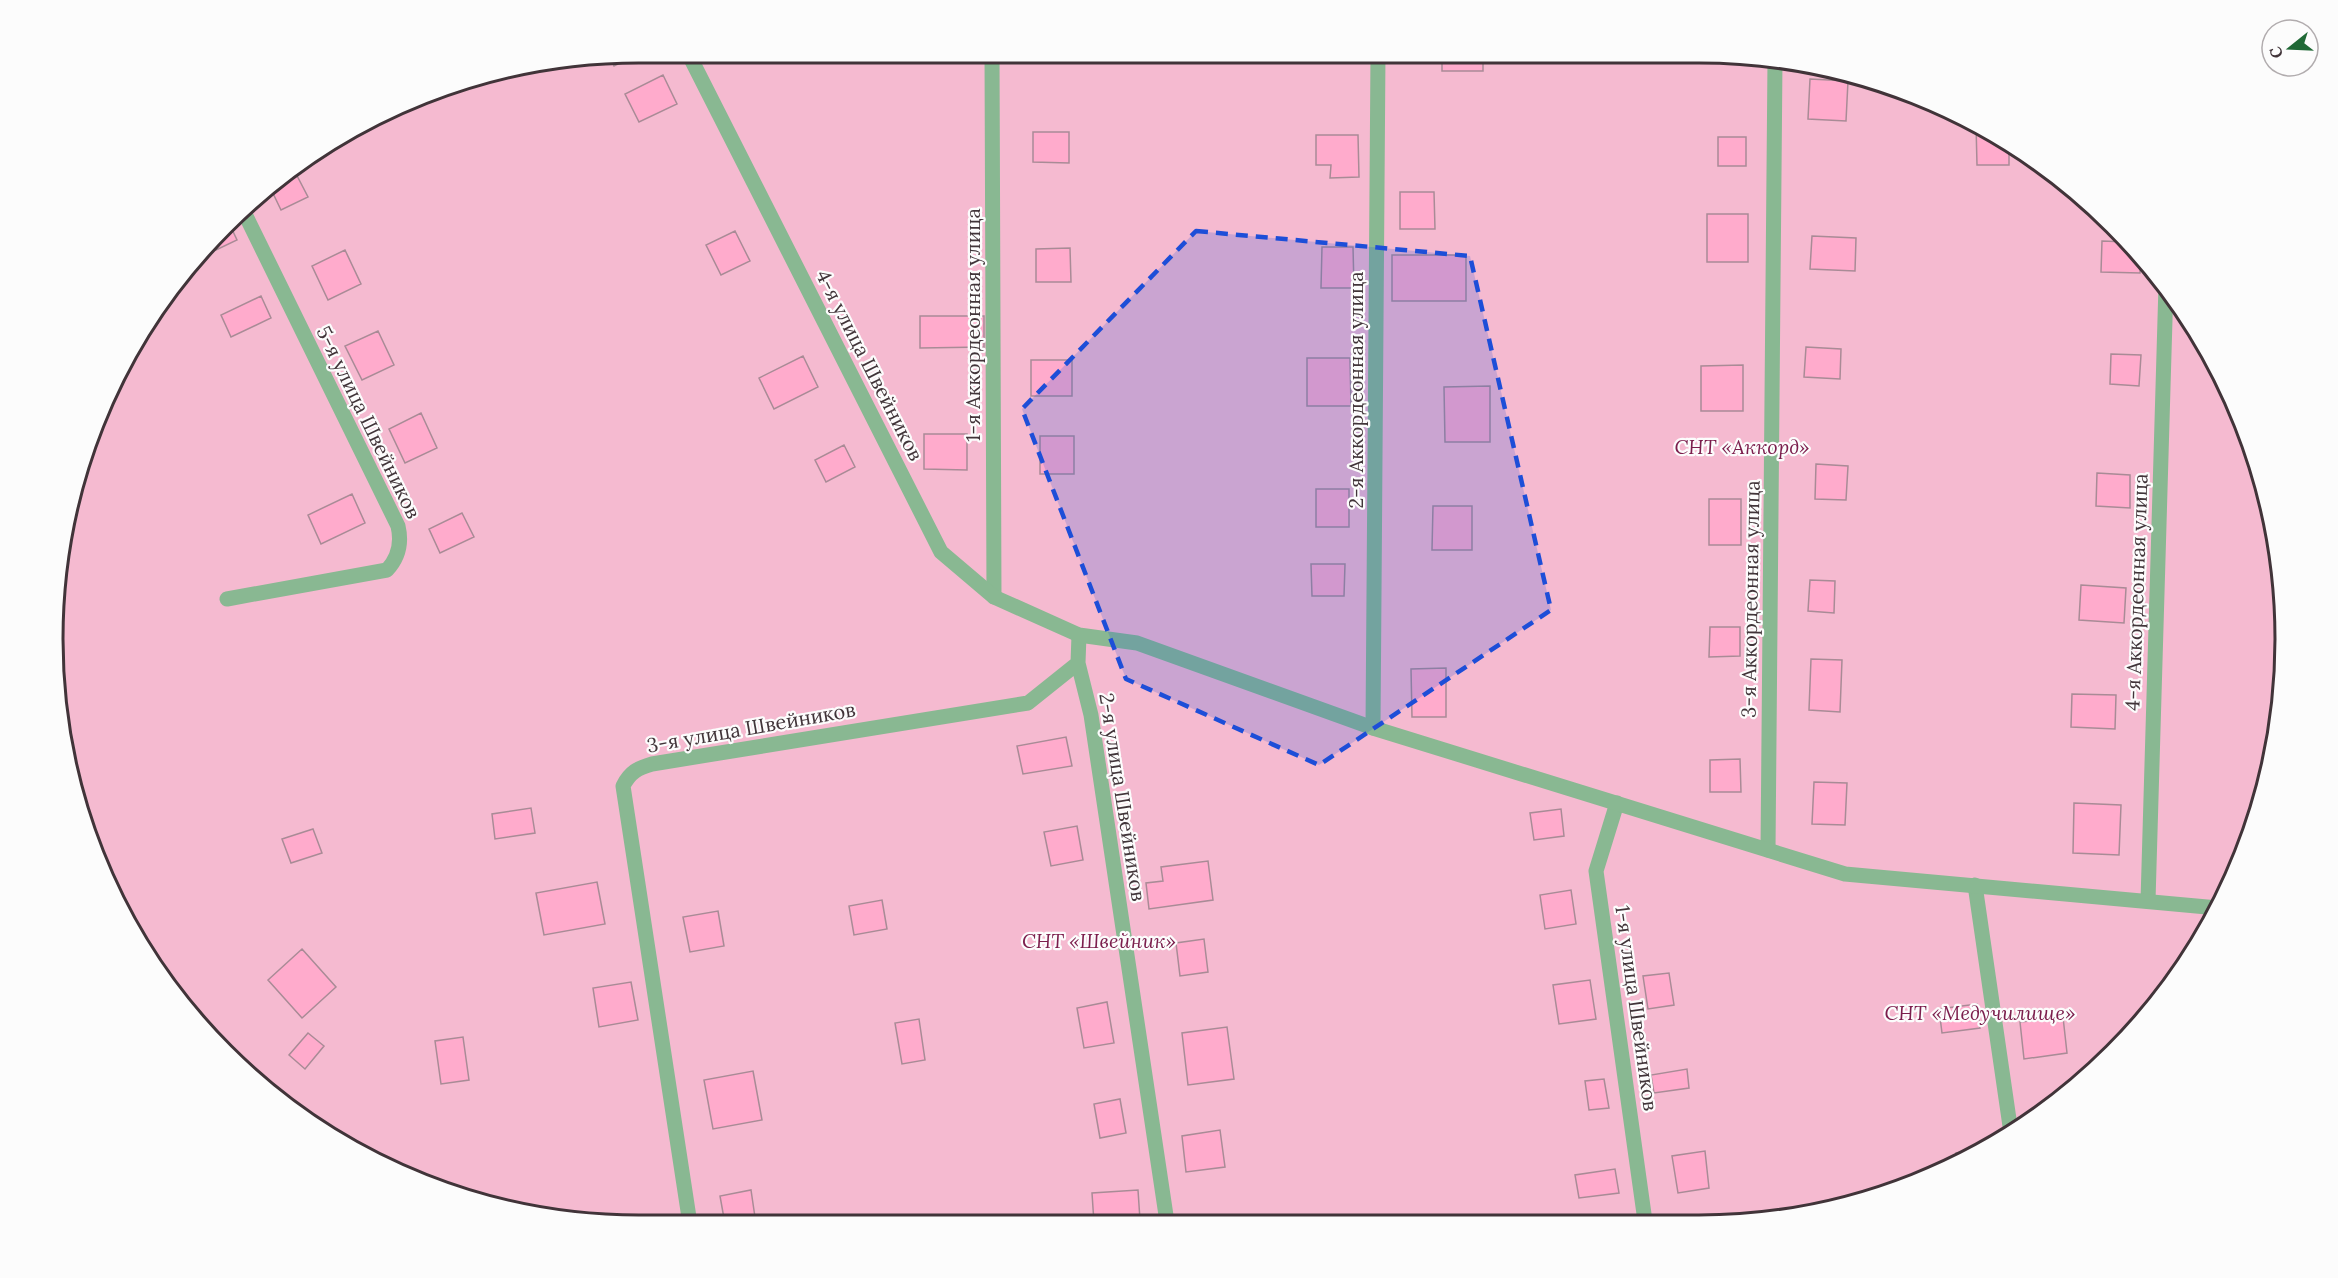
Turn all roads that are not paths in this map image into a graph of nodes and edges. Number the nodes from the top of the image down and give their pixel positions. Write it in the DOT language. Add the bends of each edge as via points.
graph roads {
  1 [pos="694,63"];
  2 [pos="992,63"];
  3 [pos="1378,63"];
  4 [pos="1775,68"];
  5 [pos="247,218"];
  6 [pos="2166,301"];
  7 [pos="994,597"];
  8 [pos="227,599"];
  9 [pos="1079,635"];
  10 [pos="1077,663"];
  11 [pos="1373,728"];
  12 [pos="1617,803"];
  13 [pos="1768,850"];
  14 [pos="1975,885"];
  15 [pos="2148,902"];
  16 [pos="2209,907"];
  17 [pos="2010,1124"];
  18 [pos="689,1215"];
  19 [pos="1166,1215"];
  20 [pos="1644,1215"];
  1 -- 7 [label="street, 4-я улица Швейников" via="941,552"];
  2 -- 7 [label="street, 1-я Аккордеонная улица"];
  3 -- 11 [label="street, 2-я Аккордеонная улица"];
  4 -- 13 [label="street, 3-я Аккордеонная улица"];
  5 -- 8 [label="street, 5-я улица Швейников" via="398,526 400,544 396,560 387,570"];
  6 -- 15 [label="street, 4-я Аккордеонная улица"];
  7 -- 9 [label="street, 4-я улица Швейников"];
  9 -- 10 [label="street"];
  9 -- 11 [label="street, 4-я улица Швейников" via="1137,643"];
  10 -- 18 [label="street, 3-я улица Швейников" via="1028,702 652,764 628,776 623,786"];
  10 -- 19 [label="street, 2-я улица Швейников" via="1091,715"];
  11 -- 12 [label="street, 4-я улица Швейников"];
  12 -- 13 [label="street, 4-я улица Швейников"];
  12 -- 20 [label="street, 1-я улица Швейников" via="1596,871"];
  13 -- 14 [label="street, 4-я улица Швейников" via="1845,874"];
  14 -- 15 [label="street, 4-я улица Швейников"];
  14 -- 17 [label="street"];
  15 -- 16 [label="street, 4-я улица Швейников"];
}
